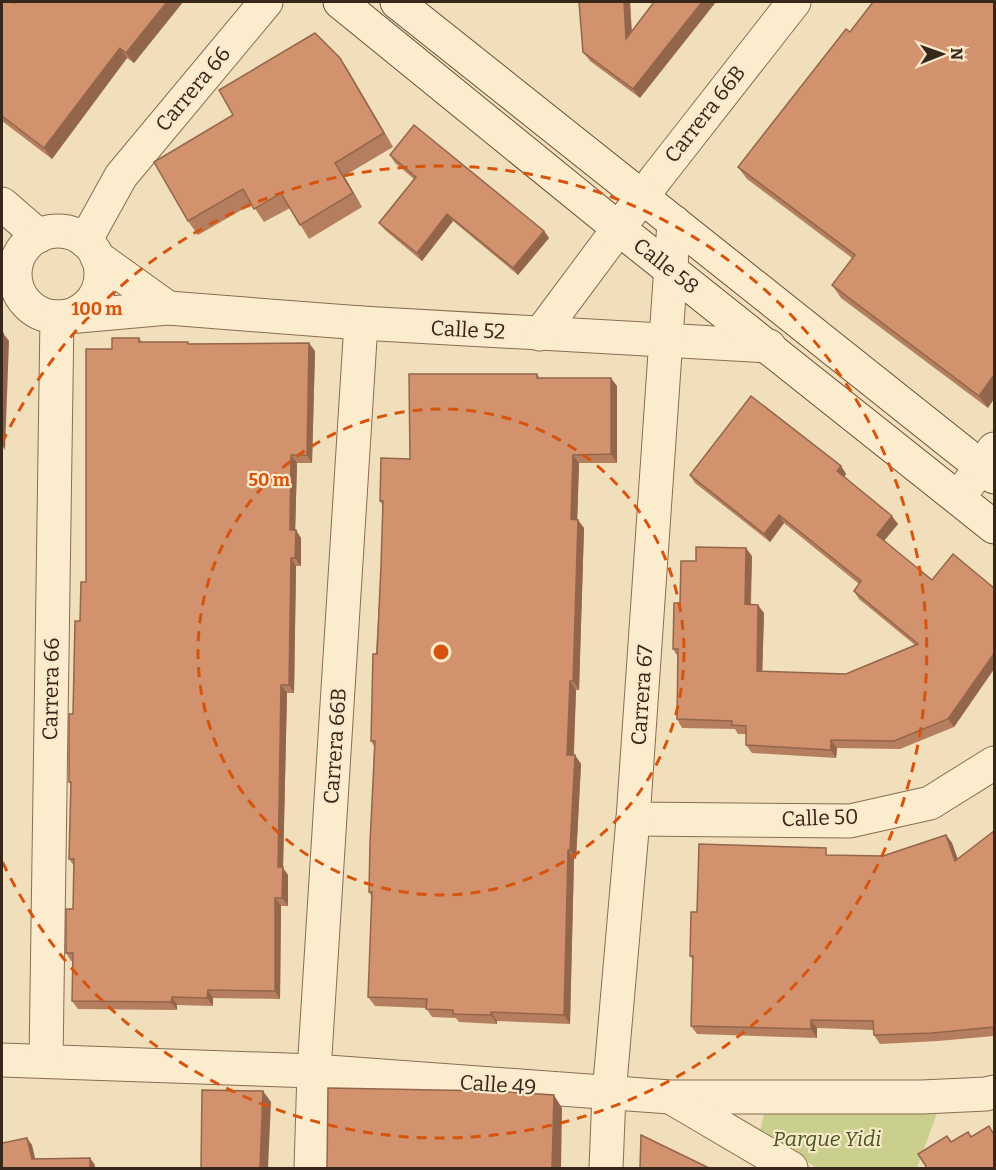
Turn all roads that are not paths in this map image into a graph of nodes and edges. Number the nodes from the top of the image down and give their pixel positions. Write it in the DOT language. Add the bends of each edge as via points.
graph roads {
  1 [pos="266,2"];
  2 [pos="340,2"];
  3 [pos="396,2"];
  4 [pos="794,2"];
  5 [pos="121,176"];
  6 [pos="642,196"];
  7 [pos="2,204"];
  8 [pos="674,222"];
  9 [pos="618,228"];
  10 [pos="27,246"];
  11 [pos="91,249"];
  12 [pos="669,268"];
  13 [pos="168,308"];
  14 [pos="39,312"];
  15 [pos="361,323"];
  16 [pos="540,334"];
  17 [pos="665,339"];
  18 [pos="769,346"];
  19 [pos="990,464"];
  20 [pos="959,497"];
  21 [pos="994,527"];
  22 [pos="994,763"];
  23 [pos="633,819"];
  24 [pos="2,1060"];
  25 [pos="46,1061"];
  26 [pos="314,1071"];
  27 [pos="994,1092"];
  28 [pos="609,1094"];
  29 [pos="670,1097"];
  30 [pos="311,1168"];
  31 [pos="606,1168"];
  32 [pos="791,1168"];
  1 -- 5 [label="street, Carrera 66"];
  2 -- 9 [label="street, Calle 58"];
  3 -- 6 [label="street, Calle 58"];
  4 -- 6 [label="street, Carrera 66B"];
  5 -- 10 [label="street, Carrera 66"];
  5 -- 11 [label="street, Carrera 66"];
  6 -- 8 [label="street, Calle 58"];
  6 -- 9 [label="street, Carrera 66B"];
  7 -- 10 [label="street"];
  8 -- 12 [label="street, Carrera 67"];
  8 -- 19 [label="street, Calle 58"];
  9 -- 12 [label="street, Calle 58"];
  9 -- 16 [label="street"];
  10 -- 11 [label="street" via="61,231 74,234"];
  10 -- 14 [label="street" via="16,270 17,286 22,298"];
  11 -- 13 [label="street"];
  11 -- 14 [label="street" via="101,269 96,294 89,304 79,312"];
  12 -- 17 [label="street, Carrera 67"];
  12 -- 18 [label="street, Calle 58"];
  13 -- 14 [label="street, Calle 52"];
  13 -- 15 [label="street, Calle 52"];
  14 -- 25 [label="street, Carrera 66"];
  15 -- 16 [label="street, Calle 52"];
  15 -- 26 [label="street, Carrera 66B"];
  16 -- 17 [label="street, Calle 52"];
  17 -- 18 [label="street, Calle 52"];
  17 -- 23 [label="street, Carrera 67"];
  18 -- 20 [label="street, Calle 58"];
  19 -- 20 [label="street"];
  20 -- 21 [label="street, Calle 58"];
  22 -- 23 [label="street, Calle 50" via="930,803 850,821"];
  23 -- 28 [label="street, Carrera 67"];
  24 -- 25 [label="street, Calle 49"];
  25 -- 26 [label="street, Calle 49"];
  26 -- 28 [label="street, Calle 49"];
  26 -- 30 [label="street, Carrera 66B"];
  27 -- 29 [label="street, Calle 49" via="922,1097"];
  28 -- 29 [label="street, Calle 49"];
  28 -- 31 [label="street, Carrera 67"];
  29 -- 32 [label="street"];
}
